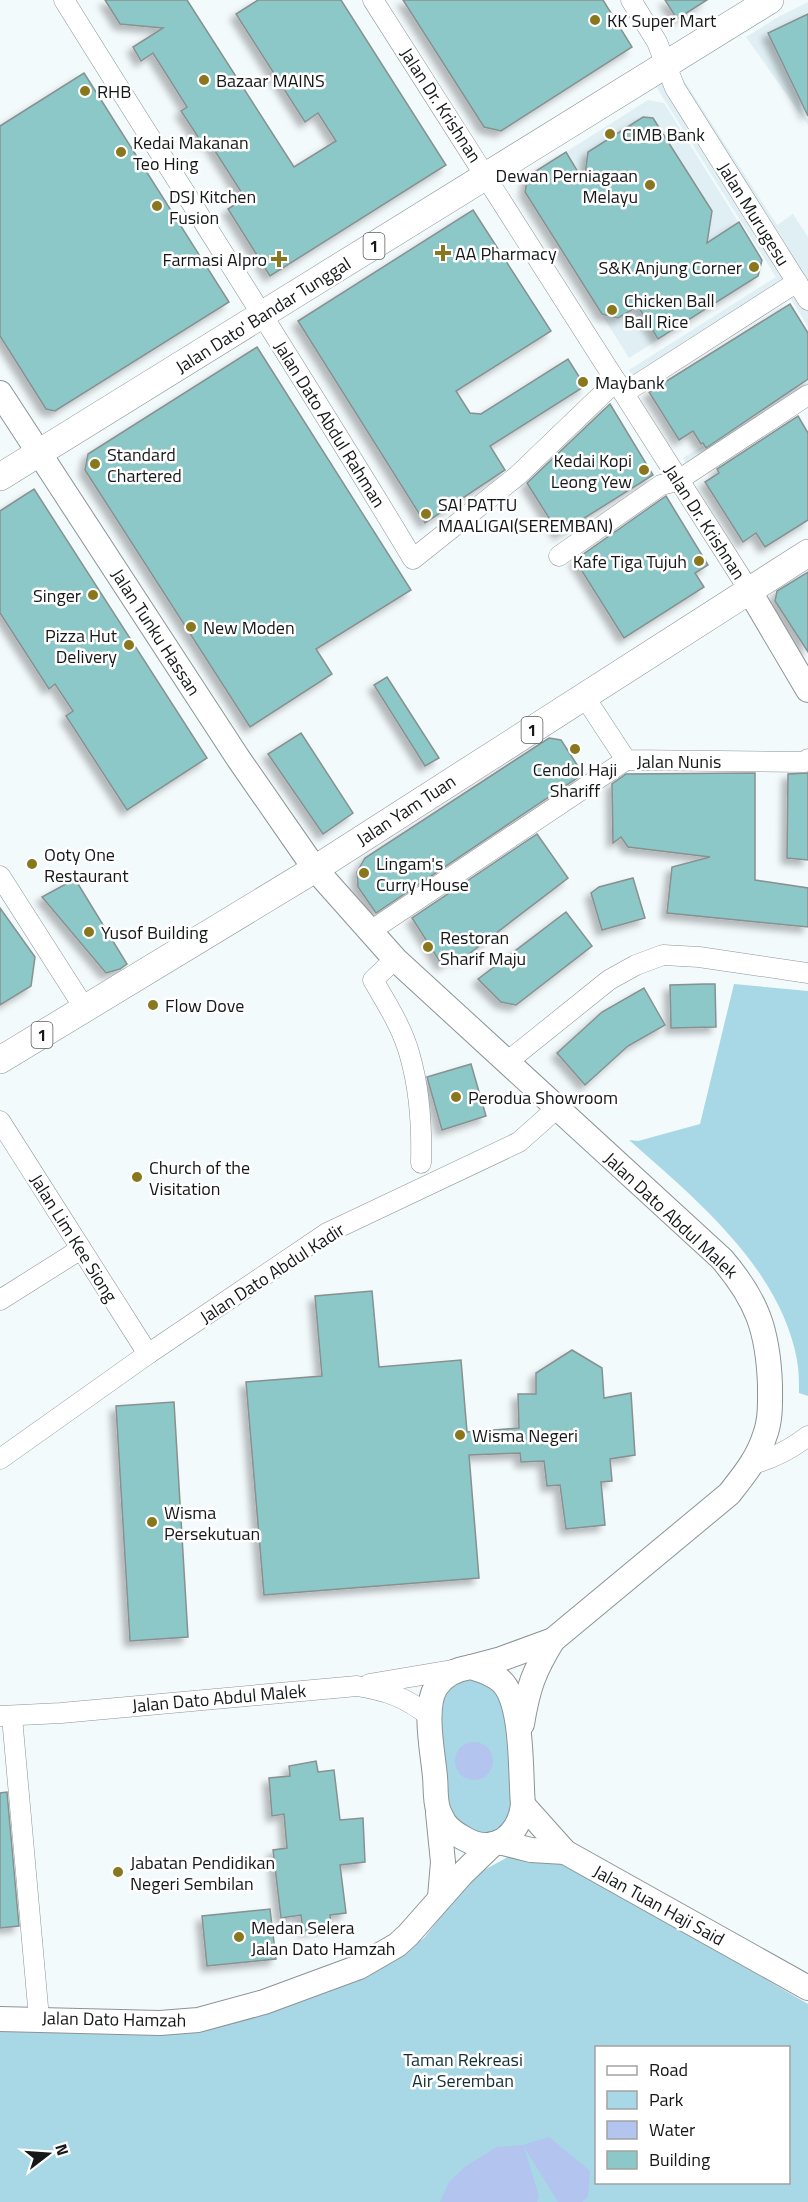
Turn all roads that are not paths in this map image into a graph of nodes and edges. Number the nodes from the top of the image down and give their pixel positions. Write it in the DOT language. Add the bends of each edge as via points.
graph roads {
  1 [pos="64,0"];
  2 [pos="373,0"];
  3 [pos="631,0"];
  4 [pos="770,0"];
  5 [pos="665,65"];
  6 [pos="486,177"];
  7 [pos="797,282"];
  8 [pos="808,300"];
  9 [pos="262,316"];
  10 [pos="620,387"];
  11 [pos="0,393"];
  12 [pos="808,395"];
  13 [pos="37,452"];
  14 [pos="0,477"];
  15 [pos="677,481"];
  16 [pos="808,553"];
  17 [pos="559,556"];
  18 [pos="749,590"];
  19 [pos="808,690"];
  20 [pos="584,696"];
  21 [pos="808,759"];
  22 [pos="626,760"];
  23 [pos="315,869"];
  24 [pos="0,876"];
  25 [pos="369,932"];
  26 [pos="394,959"];
  27 [pos="808,973"];
  28 [pos="85,1009"];
  29 [pos="0,1060"];
  30 [pos="507,1062"];
  31 [pos="556,1109"];
  32 [pos="0,1121"];
  33 [pos="421,1163"];
  34 [pos="81,1249"];
  35 [pos="0,1300"];
  36 [pos="148,1354"];
  37 [pos="808,1436"];
  38 [pos="0,1459"];
  39 [pos="753,1464"];
  40 [pos="553,1640"];
  41 [pos="465,1667"];
  42 [pos="357,1686"];
  43 [pos="6,1716"];
  44 [pos="430,1717"];
  45 [pos="519,1742"];
  46 [pos="8,1762"];
  47 [pos="523,1805"];
  48 [pos="438,1809"];
  49 [pos="496,1843"];
  50 [pos="565,1852"];
  51 [pos="440,1897"];
  52 [pos="808,1988"];
  53 [pos="39,2018"];
  54 [pos="0,2019"];
  1 -- 9 [label="street, Jalan Dato Abdul Rahman"];
  2 -- 6 [label="street, Jalan Dr. Krishnan"];
  3 -- 5 [label="street, Jalan Murugesu" via="657,42"];
  4 -- 5 [label="highway, Jalan Dato' Bandar Tunggal / 1"];
  5 -- 6 [label="highway, Jalan Dato' Bandar Tunggal / 1"];
  5 -- 7 [label="street, Jalan Murugesu" via="675,88"];
  6 -- 9 [label="highway, Jalan Dato' Bandar Tunggal / 1"];
  6 -- 10 [label="street, Jalan Dr. Krishnan"];
  7 -- 8 [label="street, Jalan Murugesu"];
  7 -- 10 [label="street"];
  9 -- 10 [label="street, Jalan Dato Abdul Rahman" via="413,560"];
  9 -- 13 [label="highway, Jalan Dato' Bandar Tunggal / 1"];
  10 -- 15 [label="street, Jalan Dr. Krishnan"];
  11 -- 13 [label="main road, Jalan Tunku Hassan"];
  12 -- 15 [label="street"];
  13 -- 14 [label="highway, Jalan Dato' Bandar Tunggal / 1"];
  13 -- 23 [label="main road, Jalan Tunku Hassan"];
  15 -- 17 [label="street" via="661,485"];
  15 -- 18 [label="street, Jalan Dr. Krishnan"];
  16 -- 18 [label="highway, Jalan Yam Tuan / 1"];
  18 -- 19 [label="main road"];
  18 -- 20 [label="highway, Jalan Yam Tuan / 1"];
  20 -- 22 [label="street, Jalan Nunis"];
  20 -- 23 [label="highway, Jalan Yam Tuan / 1"];
  21 -- 22 [label="street, Jalan Nunis"];
  22 -- 25 [label="street"];
  23 -- 25 [label="main road, Jalan Dato Abdul Malek"];
  23 -- 28 [label="highway, Jalan Yam Tuan / 1"];
  24 -- 28 [label="street"];
  25 -- 26 [label="main road, Jalan Dato Abdul Malek"];
  26 -- 30 [label="main road, Jalan Dato Abdul Malek"];
  26 -- 33 [label="street" via="373,980 410,1054 422,1130"];
  27 -- 30 [label="street" via="663,955 609,980"];
  28 -- 29 [label="highway, Jalan Yam Tuan / 1"];
  30 -- 31 [label="main road, Jalan Dato Abdul Malek"];
  31 -- 36 [label="street, Jalan Dato Abdul Kadir" via="519,1142 327,1233"];
  31 -- 39 [label="main road, Jalan Dato Abdul Malek" via="722,1259 741,1281 766,1337 769,1368 766,1434"];
  32 -- 34 [label="street, Jalan Lim Kee Siong"];
  34 -- 35 [label="street"];
  34 -- 36 [label="street, Jalan Lim Kee Siong"];
  36 -- 38 [label="street, Jalan Dato Abdul Kadir"];
  37 -- 39 [label="street" via="781,1455"];
  39 -- 40 [label="main road, Jalan Dato Abdul Malek" via="715,1507"];
  40 -- 41 [label="main road, Jalan Dato Abdul Malek"];
  40 -- 45 [label="main road" via="527,1694"];
  41 -- 42 [label="street"];
  41 -- 44 [label="main road" via="436,1686"];
  41 -- 45 [label="main road" via="486,1671 501,1681 512,1696"];
  42 -- 43 [label="street, Jalan Dato Abdul Malek"];
  42 -- 44 [label="street, Jalan Dato Abdul Malek" via="388,1692"];
  43 -- 46 [label="street"];
  44 -- 48 [label="main road"];
  45 -- 47 [label="main road"];
  46 -- 53 [label="street"];
  47 -- 49 [label="main road, Jalan Dato Hamzah" via="515,1829"];
  47 -- 50 [label="main road, Jalan Tuan Haji Said"];
  48 -- 49 [label="main road" via="453,1833 469,1842"];
  48 -- 51 [label="main road" via="443,1862"];
  49 -- 50 [label="main road"];
  49 -- 51 [label="main road, Jalan Dato Hamzah"];
  50 -- 52 [label="main road, Jalan Tuan Haji Said"];
  51 -- 53 [label="main road, Jalan Dato Hamzah" via="408,1935 384,1953 264,2002 198,2020 160,2023"];
  53 -- 54 [label="main road, Jalan Dato Hamzah"];
}
